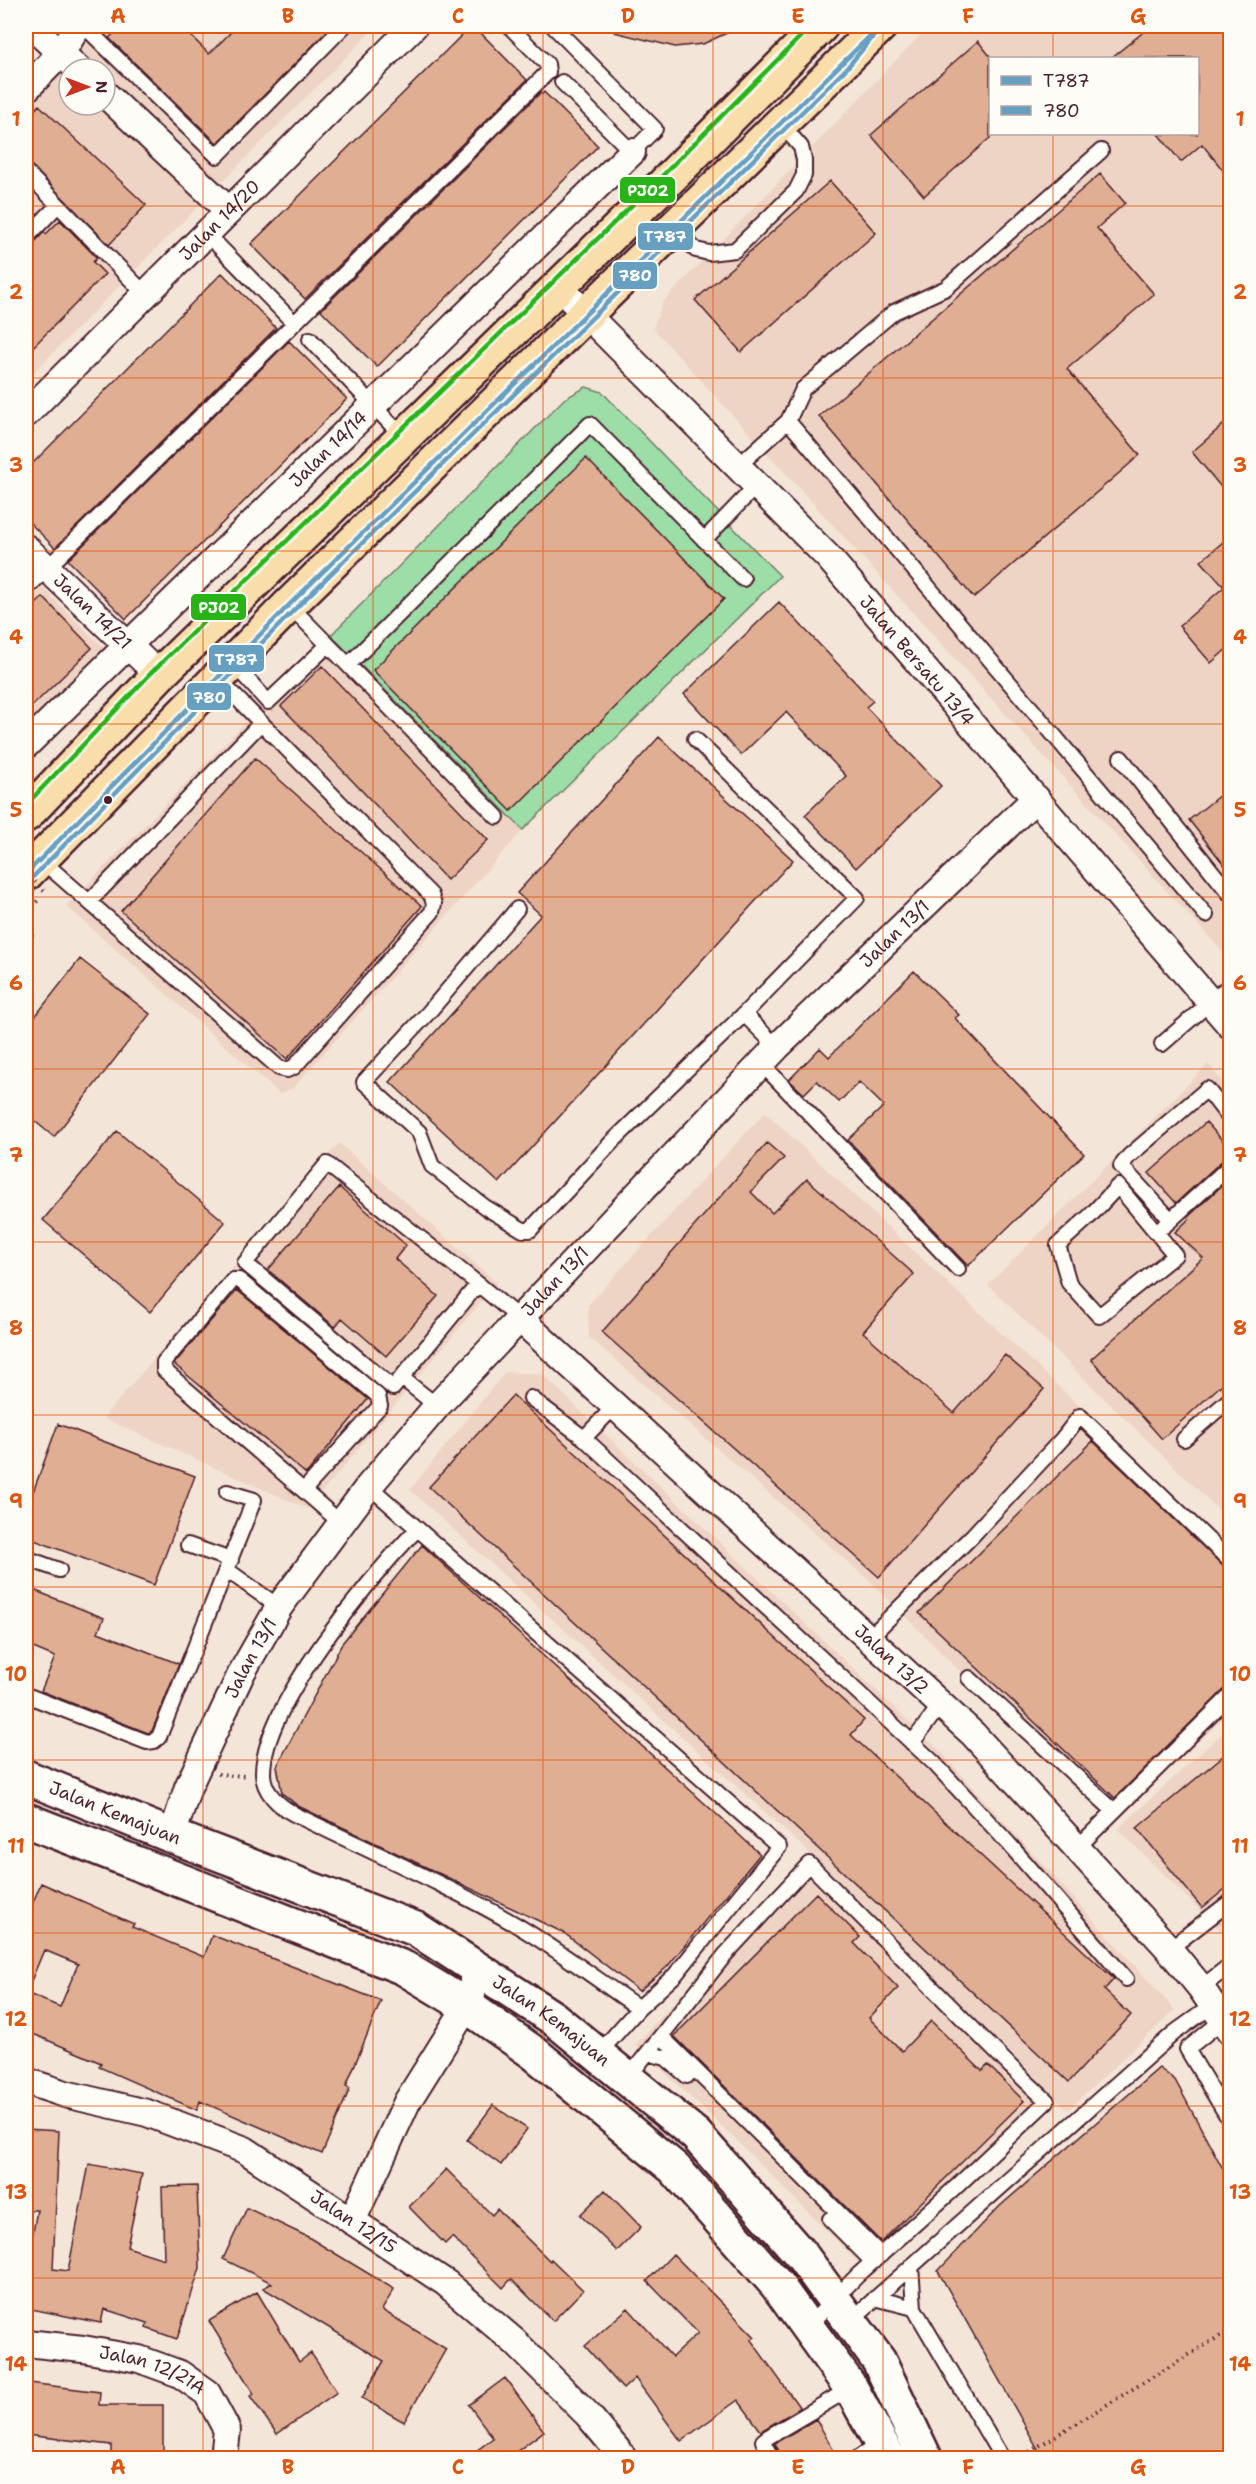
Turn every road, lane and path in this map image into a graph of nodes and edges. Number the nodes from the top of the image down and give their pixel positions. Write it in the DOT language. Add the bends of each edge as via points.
graph roads {
  1 [pos="78,26"];
  2 [pos="84,26"];
  3 [pos="345,26"];
  4 [pos="414,26"];
  5 [pos="509,26"];
  6 [pos="553,26"];
  7 [pos="821,26"];
  8 [pos="872,26"];
  9 [pos="880,26"];
  10 [pos="26,28"];
  11 [pos="65,57"];
  12 [pos="70,57"];
  13 [pos="841,64"];
  14 [pos="57,69"];
  15 [pos="562,82"];
  16 [pos="26,89"];
  17 [pos="117,105"];
  18 [pos="781,124"];
  19 [pos="1101,151"];
  20 [pos="632,152"];
  21 [pos="26,172"];
  22 [pos="58,205"];
  23 [pos="229,211"];
  24 [pos="672,228"];
  25 [pos="206,233"];
  26 [pos="26,238"];
  27 [pos="558,286"];
  28 [pos="145,294"];
  29 [pos="585,314"];
  30 [pos="294,323"];
  31 [pos="310,339"];
  32 [pos="374,404"];
  33 [pos="26,414"];
  34 [pos="788,421"];
  35 [pos="403,437"];
  36 [pos="738,466"];
  37 [pos="757,486"];
  38 [pos="704,540"];
  39 [pos="26,548"];
  40 [pos="46,568"];
  41 [pos="743,579"];
  42 [pos="26,589"];
  43 [pos="289,605"];
  44 [pos="127,645"];
  45 [pos="328,645"];
  46 [pos="348,665"];
  47 [pos="224,670"];
  48 [pos="159,675"];
  49 [pos="261,723"];
  50 [pos="695,739"];
  51 [pos="26,745"];
  52 [pos="1121,758"];
  53 [pos="1036,798"];
  54 [pos="26,815"];
  55 [pos="497,817"];
  56 [pos="34,874"];
  57 [pos="1230,894"];
  58 [pos="89,902"];
  59 [pos="31,908"];
  60 [pos="517,909"];
  61 [pos="1206,915"];
  62 [pos="32,936"];
  63 [pos="1230,985"];
  64 [pos="1211,1002"];
  65 [pos="744,1014"];
  66 [pos="1230,1025"];
  67 [pos="1162,1044"];
  68 [pos="770,1055"];
  69 [pos="1230,1119"];
  70 [pos="1230,1166"];
  71 [pos="1171,1220"];
  72 [pos="1156,1234"];
  73 [pos="958,1269"];
  74 [pos="478,1284"];
  75 [pos="520,1319"];
  76 [pos="402,1378"];
  77 [pos="531,1398"];
  78 [pos="1230,1399"];
  79 [pos="437,1406"];
  80 [pos="615,1406"];
  81 [pos="584,1438"];
  82 [pos="1184,1439"];
  83 [pos="369,1486"];
  84 [pos="304,1490"];
  85 [pos="227,1491"];
  86 [pos="340,1522"];
  87 [pos="417,1529"];
  88 [pos="188,1545"];
  89 [pos="26,1558"];
  90 [pos="1230,1561"];
  91 [pos="229,1565"];
  92 [pos="59,1570"];
  93 [pos="279,1607"];
  94 [pos="869,1638"];
  95 [pos="969,1677"];
  96 [pos="26,1695"];
  97 [pos="1230,1696"];
  98 [pos="941,1704"];
  99 [pos="912,1743"];
  100 [pos="211,1773"];
  101 [pos="262,1775"];
  102 [pos="26,1777"];
  103 [pos="1114,1811"];
  104 [pos="26,1820"];
  105 [pos="172,1836"];
  106 [pos="1077,1848"];
  107 [pos="1230,1902"];
  108 [pos="1169,1949"];
  109 [pos="474,1964"];
  110 [pos="1230,1965"];
  111 [pos="1126,1979"];
  112 [pos="467,2006"];
  113 [pos="639,2008"];
  114 [pos="1217,2011"];
  115 [pos="661,2036"];
  116 [pos="648,2053"];
  117 [pos="598,2054"];
  118 [pos="627,2079"];
  119 [pos="26,2081"];
  120 [pos="1230,2121"];
  121 [pos="352,2221"];
  122 [pos="877,2258"];
  123 [pos="911,2266"];
  124 [pos="875,2298"];
  125 [pos="914,2308"];
  126 [pos="842,2311"];
  127 [pos="807,2327"];
  128 [pos="1230,2330"];
  129 [pos="26,2343"];
  130 [pos="851,2388"];
  131 [pos="876,2453"];
  132 [pos="224,2458"];
  133 [pos="624,2458"];
  134 [pos="773,2458"];
  135 [pos="925,2458"];
  136 [pos="1002,2458"];
  137 [pos="1018,2458"];
  1 -- 12 [label="street"];
  2 -- 3 [label="lane" via="217,156"];
  4 -- 23 [label="street, Jalan 14/20"];
  5 -- 30 [label="lane" via="547,64 548,72"];
  6 -- 20 [label="lane" via="655,129"];
  7 -- 27 [label="main road"];
  8 -- 13 [label="main road"];
  9 -- 13 [label="main road"];
  10 -- 11 [label="street" via="39,33"];
  13 -- 18 [label="main road"];
  14 -- 16 [label="street"];
  15 -- 20 [label="lane"];
  17 -- 23 [label="street"];
  18 -- 24 [label="main road"];
  18 -- 24 [label="lane" via="801,147 804,175 796,191 735,250 696,250"];
  19 -- 34 [label="lane" via="946,288 894,312 802,389"];
  20 -- 32 [label="street, Jalan 14/14"];
  21 -- 22 [label="lane"];
  22 -- 26 [label="lane"];
  22 -- 28 [label="lane"];
  23 -- 25 [label="street, Jalan 14/20"];
  24 -- 29 [label="main road"];
  25 -- 28 [label="street, Jalan 14/20"];
  25 -- 30 [label="lane"];
  27 -- 29 [label="street, Jalan Bersatu 13/4"];
  27 -- 35 [label="main road"];
  28 -- 33 [label="street, Jalan 14/20"];
  29 -- 36 [label="street, Jalan Bersatu 13/4"];
  29 -- 43 [label="main road"];
  30 -- 40 [label="lane"];
  31 -- 32 [label="lane"];
  32 -- 35 [label="lane"];
  32 -- 44 [label="street, Jalan 14/14"];
  34 -- 36 [label="lane"];
  34 -- 61 [label="lane"];
  35 -- 48 [label="main road"];
  36 -- 37 [label="street, Jalan Bersatu 13/4"];
  37 -- 38 [label="lane"];
  37 -- 53 [label="street, Jalan Bersatu 13/4" via="828,557"];
  38 -- 41 [label="lane"];
  38 -- 46 [label="lane" via="590,424"];
  39 -- 40 [label="street, Jalan 14/21"];
  40 -- 42 [label="lane"];
  40 -- 44 [label="street, Jalan 14/21"];
  43 -- 45 [label="lane"];
  43 -- 47 [label="main road"];
  44 -- 48 [label="street, Jalan 14/21"];
  44 -- 51 [label="street, Jalan 14/14"];
  45 -- 46 [label="lane"];
  45 -- 47 [label="lane" via="268,702"];
  46 -- 55 [label="lane"];
  47 -- 49 [label="lane"];
  47 -- 56 [label="main road"];
  48 -- 54 [label="main road"];
  49 -- 58 [label="lane"];
  49 -- 58 [label="lane" via="431,895 434,904 432,912 294,1067 279,1068"];
  50 -- 65 [label="lane" via="856,898"];
  52 -- 57 [label="lane"];
  53 -- 64 [label="street, Jalan Bersatu 13/4"];
  53 -- 68 [label="street, Jalan 13/1"];
  56 -- 58 [label="lane"];
  59 -- 62 [label="path"];
  60 -- 65 [label="lane" via="364,1082 419,1132 432,1166 485,1207 523,1230 530,1230 610,1143"];
  63 -- 64 [label="lane"];
  64 -- 66 [label="street, Jalan Bersatu 13/4"];
  64 -- 67 [label="lane"];
  65 -- 68 [label="lane"];
  68 -- 73 [label="lane"];
  68 -- 75 [label="street, Jalan 13/1"];
  69 -- 71 [label="lane" via="1207,1089 1121,1166"];
  70 -- 71 [label="lane"];
  71 -- 72 [label="lane"];
  72 -- 72 [label="lane" via="1175,1255 1099,1316 1069,1283 1058,1245 1118,1186"];
  74 -- 75 [label="lane"];
  74 -- 76 [label="lane"];
  74 -- 76 [label="lane" via="327,1164 245,1263 393,1388"];
  75 -- 79 [label="street, Jalan 13/1"];
  75 -- 80 [label="street, Jalan 13/2"];
  76 -- 79 [label="lane"];
  77 -- 81 [label="lane"];
  78 -- 82 [label="lane"];
  79 -- 83 [label="street, Jalan 13/1"];
  80 -- 81 [label="lane"];
  80 -- 94 [label="street, Jalan 13/2"];
  81 -- 99 [label="lane"];
  83 -- 86 [label="street, Jalan 13/1"];
  83 -- 87 [label="lane"];
  84 -- 84 [label="lane" via="380,1406 378,1396 239,1280 233,1280 164,1362 164,1370"];
  84 -- 86 [label="lane"];
  85 -- 91 [label="lane" via="254,1500"];
  86 -- 93 [label="street, Jalan 13/1"];
  87 -- 101 [label="lane" via="378,1570 310,1662 277,1721"];
  87 -- 113 [label="lane" via="779,1847 675,1975"];
  88 -- 91 [label="lane"];
  89 -- 92 [label="lane"];
  90 -- 94 [label="lane" via="1080,1416 1032,1472"];
  91 -- 93 [label="lane"];
  91 -- 96 [label="lane" via="159,1737 154,1741 147,1742"];
  93 -- 105 [label="street, Jalan 13/1" via="212,1731"];
  94 -- 98 [label="street, Jalan 13/2"];
  95 -- 103 [label="lane"];
  97 -- 103 [label="lane"];
  98 -- 99 [label="lane"];
  98 -- 106 [label="street, Jalan 13/2"];
  99 -- 111 [label="lane" via="1010,1844"];
  100 -- 101 [label="path"];
  101 -- 113 [label="lane" via="280,1807 519,1927"];
  102 -- 105 [label="main road, Jalan Kemajuan"];
  103 -- 106 [label="lane"];
  104 -- 112 [label="main road, Jalan Kemajuan" via="404,1968"];
  105 -- 109 [label="main road, Jalan Kemajuan" via="416,1929"];
  106 -- 108 [label="street, Jalan 13/2"];
  107 -- 108 [label="lane"];
  108 -- 114 [label="street, Jalan 13/2"];
  109 -- 112 [label="street"];
  109 -- 117 [label="main road, Jalan Kemajuan"];
  110 -- 114 [label="lane"];
  112 -- 121 [label="street" via="407,2102"];
  112 -- 127 [label="main road, Jalan Kemajuan" via="534,2053 674,2168 777,2285"];
  113 -- 117 [label="lane"];
  114 -- 120 [label="lane" via="1187,2049"];
  114 -- 123 [label="lane" via="1174,2033"];
  115 -- 116 [label="lane"];
  115 -- 122 [label="lane"];
  115 -- 122 [label="lane" via="725,1955 809,1864 1047,2101"];
  116 -- 118 [label="lane"];
  116 -- 122 [label="lane" via="676,2064"];
  117 -- 118 [label="main road, Jalan Kemajuan"];
  118 -- 126 [label="main road, Jalan Kemajuan" via="696,2135 802,2256"];
  119 -- 121 [label="street, Jalan 12/15" via="147,2113 245,2150"];
  121 -- 133 [label="street, Jalan 12/15" via="446,2283 515,2342 588,2415"];
  122 -- 126 [label="lane"];
  123 -- 124 [label="lane"];
  123 -- 125 [label="lane"];
  124 -- 125 [label="lane"];
  124 -- 126 [label="lane"];
  125 -- 136 [label="lane"];
  126 -- 127 [label="lane"];
  126 -- 135 [label="main road, Jalan Kemajuan" via="879,2361"];
  127 -- 130 [label="main road, Jalan Kemajuan"];
  128 -- 137 [label="path"];
  129 -- 132 [label="street, Jalan 12/21A" via="139,2359 180,2374 207,2393 227,2430"];
  130 -- 131 [label="main road, Jalan Kemajuan"];
  130 -- 134 [label="lane" via="763,2441"];
}
